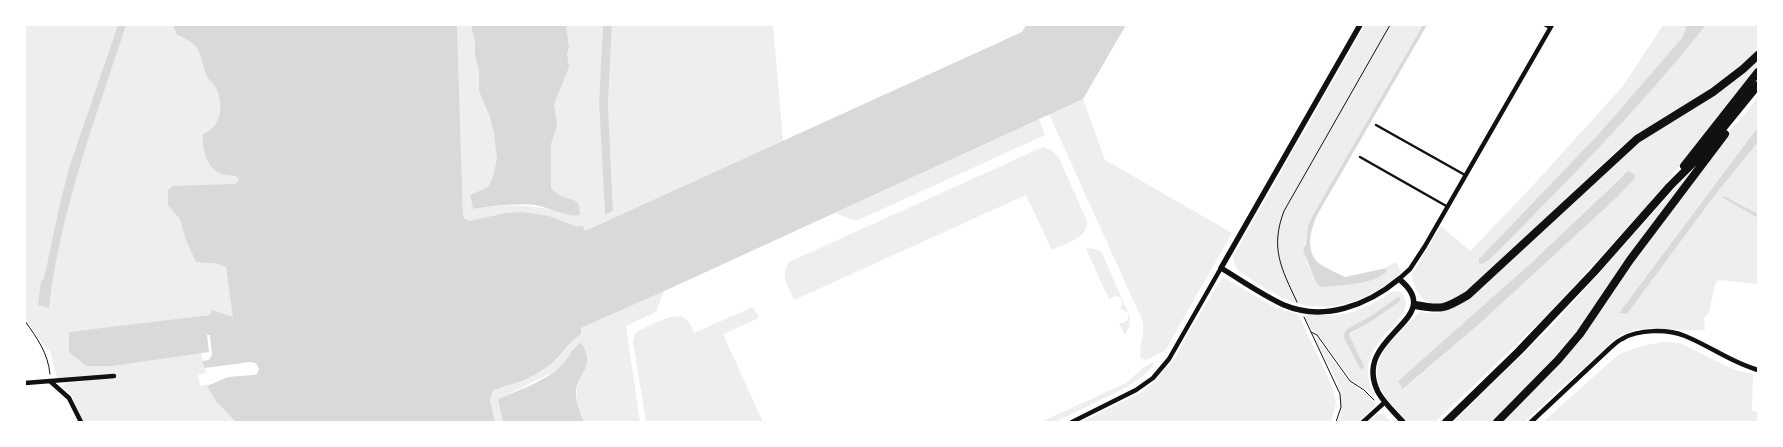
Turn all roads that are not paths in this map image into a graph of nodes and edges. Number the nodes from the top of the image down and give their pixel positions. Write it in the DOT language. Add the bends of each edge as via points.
graph roads {
  1 [pos="1360,25"];
  2 [pos="1544,25"];
  3 [pos="1551,27"];
  4 [pos="1758,55"];
  5 [pos="1758,72"];
  6 [pos="1758,85"];
  7 [pos="1739,109"];
  8 [pos="1376,125"];
  9 [pos="1360,156"];
  10 [pos="1466,175"];
  11 [pos="1670,186"];
  12 [pos="1448,207"];
  13 [pos="1221,268"];
  14 [pos="1399,279"];
  15 [pos="1414,306"];
  16 [pos="1758,370"];
  17 [pos="114,376"];
  18 [pos="51,382"];
  19 [pos="25,383"];
  20 [pos="1382,404"];
  21 [pos="81,422"];
  22 [pos="1072,422"];
  23 [pos="1363,422"];
  24 [pos="1403,422"];
  25 [pos="1446,422"];
  26 [pos="1498,422"];
  27 [pos="1531,422"];
  1 -- 13 [label="street"];
  2 -- 3 [label="lane"];
  3 -- 10 [label="street"];
  4 -- 15 [label="highway" via="1713,92 1656,126 1623,151 1468,295 1442,308"];
  5 -- 11 [label="highway"];
  6 -- 7 [label="highway"];
  7 -- 11 [label="highway"];
  7 -- 26 [label="highway" via="1735,121 1639,247 1580,334"];
  8 -- 10 [label="lane"];
  9 -- 12 [label="lane"];
  10 -- 12 [label="street"];
  11 -- 25 [label="highway" via="1547,322"];
  12 -- 14 [label="street" via="1410,270"];
  13 -- 14 [label="street" via="1285,305 1300,310 1328,311 1351,307 1381,294"];
  13 -- 22 [label="street" via="1169,359 1153,378"];
  14 -- 15 [label="street" via="1412,292"];
  15 -- 20 [label="street" via="1381,346 1375,360 1375,384"];
  16 -- 27 [label="street" via="1741,366 1684,335 1660,331 1636,333 1622,338 1610,348"];
  17 -- 18 [label="street"];
  18 -- 19 [label="street"];
  18 -- 21 [label="street" via="69,398"];
  20 -- 23 [label="street"];
  20 -- 24 [label="street"];
}
